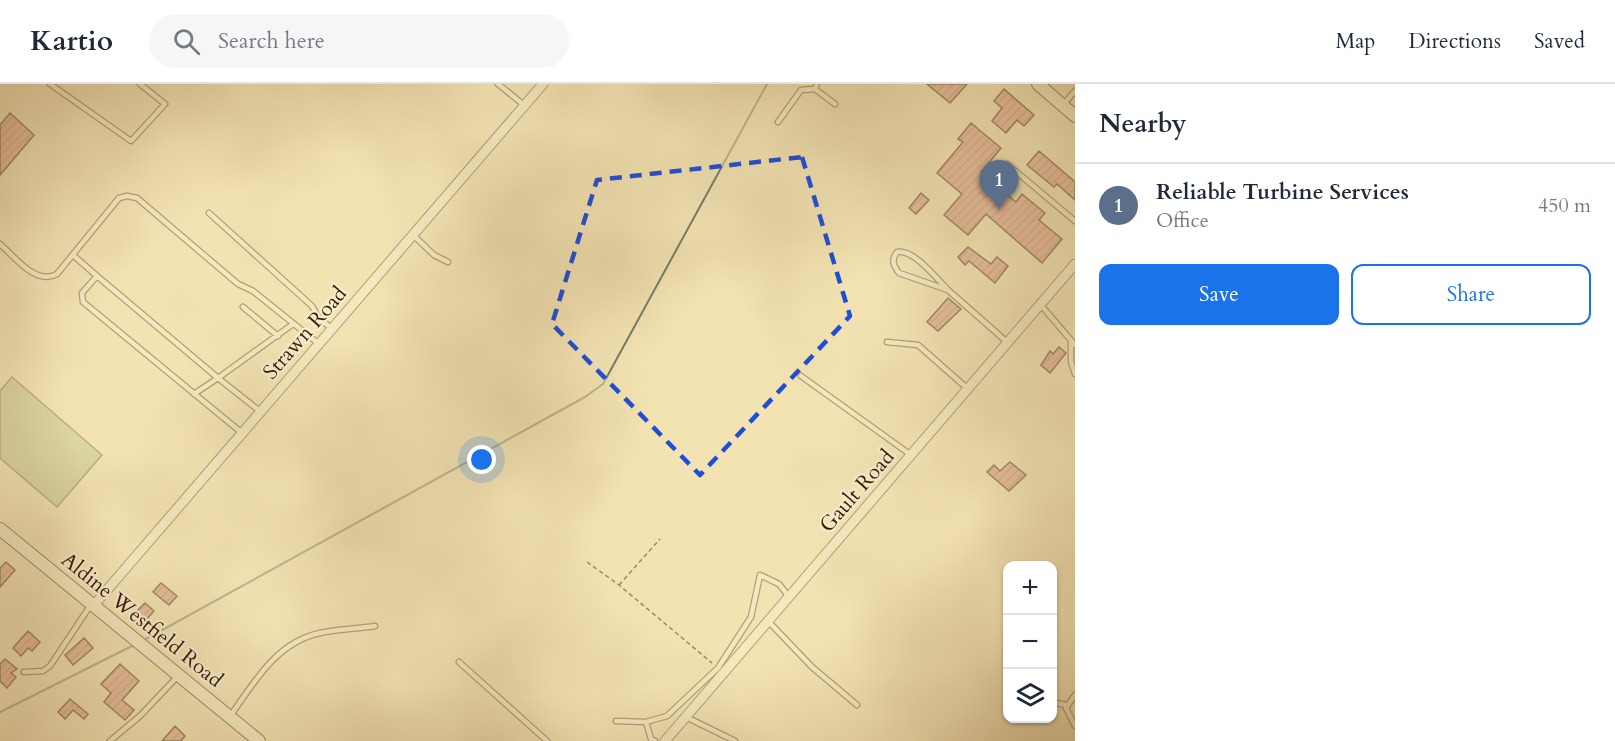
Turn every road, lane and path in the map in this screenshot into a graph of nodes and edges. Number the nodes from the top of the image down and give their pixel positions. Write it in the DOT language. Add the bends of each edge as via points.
graph roads {
  1 [pos="50,84"];
  2 [pos="140,84"];
  3 [pos="498,84"];
  4 [pos="543,84"];
  5 [pos="1038,84"];
  6 [pos="816,86"];
  7 [pos="1075,91"];
  8 [pos="835,104"];
  9 [pos="525,105"];
  10 [pos="1063,106"];
  11 [pos="1075,116"];
  12 [pos="778,122"];
  13 [pos="1007,164"];
  14 [pos="209,213"];
  15 [pos="1075,221"];
  16 [pos="413,235"];
  17 [pos="0,244"];
  18 [pos="72,255"];
  19 [pos="448,262"];
  20 [pos="1075,264"];
  21 [pos="97,276"];
  22 [pos="948,290"];
  23 [pos="1040,304"];
  24 [pos="243,307"];
  25 [pos="293,324"];
  26 [pos="332,329"];
  27 [pos="278,336"];
  28 [pos="887,342"];
  29 [pos="1007,342"];
  30 [pos="1073,343"];
  31 [pos="319,345"];
  32 [pos="1075,374"];
  33 [pos="801,376"];
  34 [pos="218,378"];
  35 [pos="968,389"];
  36 [pos="194,394"];
  37 [pos="261,412"];
  38 [pos="243,433"];
  39 [pos="911,455"];
  40 [pos="2,536"];
  41 [pos="660,539"];
  42 [pos="587,562"];
  43 [pos="619,585"];
  44 [pos="789,597"];
  45 [pos="93,604"];
  46 [pos="768,621"];
  47 [pos="375,626"];
  48 [pos="459,662"];
  49 [pos="718,668"];
  50 [pos="24,672"];
  51 [pos="179,675"];
  52 [pos="1075,695"];
  53 [pos="1057,703"];
  54 [pos="857,705"];
  55 [pos="1066,705"];
  56 [pos="229,717"];
  57 [pos="686,717"];
  58 [pos="616,721"];
  59 [pos="646,722"];
  60 [pos="1075,726"];
  61 [pos="110,741"];
  62 [pos="259,741"];
  63 [pos="547,741"];
  64 [pos="655,741"];
  65 [pos="665,741"];
  66 [pos="735,741"];
  1 -- 2 [label="lane" via="131,141 165,104"];
  3 -- 9 [label="lane"];
  4 -- 9 [label="street, Strawn Road"];
  5 -- 10 [label="main road"];
  6 -- 8 [label="lane"];
  6 -- 12 [label="lane" via="801,90"];
  7 -- 10 [label="lane"];
  9 -- 16 [label="street, Strawn Road"];
  10 -- 11 [label="main road"];
  13 -- 15 [label="lane"];
  14 -- 26 [label="lane" via="312,306"];
  16 -- 19 [label="lane" via="434,255"];
  16 -- 26 [label="street, Strawn Road"];
  17 -- 18 [label="lane" via="44,279 57,274"];
  18 -- 21 [label="lane"];
  18 -- 25 [label="lane" via="119,198 137,198 238,284 253,291"];
  20 -- 23 [label="street, Gault Road"];
  21 -- 34 [label="lane"];
  21 -- 36 [label="lane" via="85,289 83,302"];
  22 -- 22 [label="lane" via="899,273 893,258 903,251 912,255"];
  22 -- 29 [label="lane"];
  23 -- 29 [label="street, Gault Road"];
  23 -- 30 [label="lane"];
  24 -- 27 [label="lane"];
  25 -- 27 [label="lane"];
  25 -- 31 [label="lane"];
  26 -- 31 [label="street, Strawn Road"];
  27 -- 34 [label="lane"];
  28 -- 35 [label="lane" via="918,345"];
  29 -- 35 [label="street, Gault Road"];
  30 -- 32 [label="lane" via="1071,362"];
  31 -- 37 [label="street, Strawn Road"];
  33 -- 39 [label="lane"];
  34 -- 36 [label="lane"];
  34 -- 37 [label="lane"];
  35 -- 39 [label="street, Gault Road"];
  36 -- 38 [label="lane"];
  37 -- 38 [label="street, Strawn Road"];
  38 -- 45 [label="street, Strawn Road"];
  39 -- 44 [label="street, Gault Road"];
  40 -- 45 [label="main road, Aldine Westfield Road"];
  41 -- 43 [label="path"];
  42 -- 43 [label="path"];
  43 -- 49 [label="path"];
  44 -- 46 [label="street, Gault Road"];
  44 -- 49 [label="lane" via="779,584 760,575 751,616"];
  45 -- 50 [label="lane" via="50,666 43,671"];
  45 -- 51 [label="main road, Aldine Westfield Road"];
  46 -- 54 [label="lane" via="812,667"];
  46 -- 57 [label="street, Gault Road"];
  47 -- 56 [label="lane" via="319,633 285,647 261,672"];
  48 -- 63 [label="lane"];
  49 -- 59 [label="lane" via="667,716"];
  51 -- 56 [label="main road, Aldine Westfield Road"];
  51 -- 61 [label="lane"];
  52 -- 55 [label="lane"];
  53 -- 55 [label="lane"];
  55 -- 60 [label="lane"];
  56 -- 62 [label="main road, Aldine Westfield Road"];
  57 -- 65 [label="street, Gault Road"];
  57 -- 66 [label="lane"];
  58 -- 59 [label="lane"];
  59 -- 64 [label="lane"];
}
